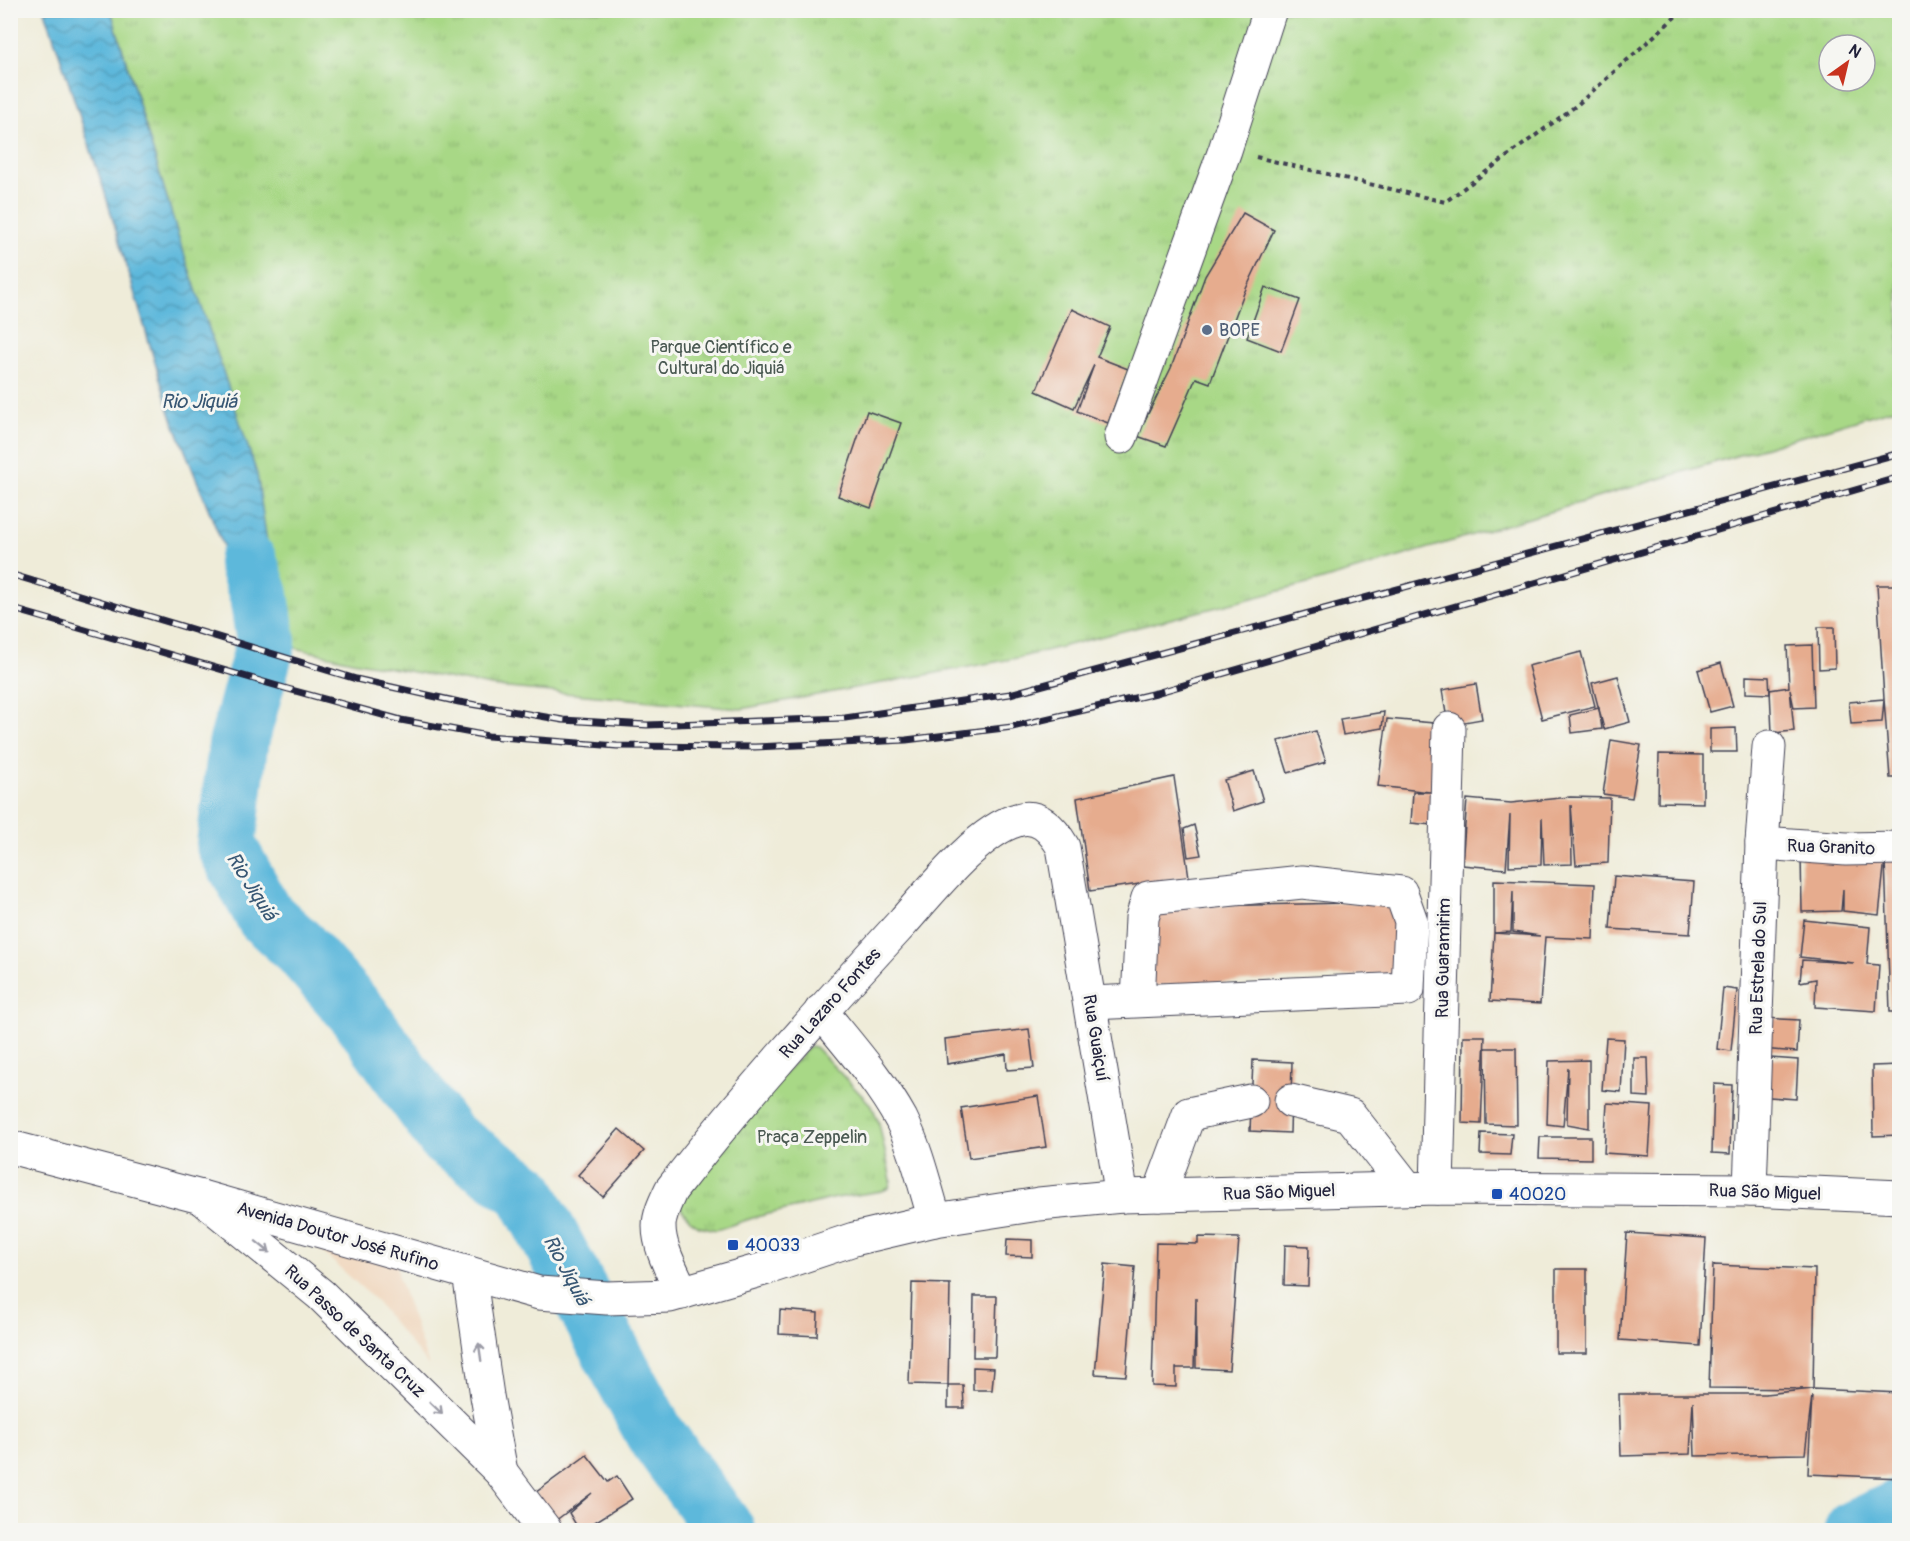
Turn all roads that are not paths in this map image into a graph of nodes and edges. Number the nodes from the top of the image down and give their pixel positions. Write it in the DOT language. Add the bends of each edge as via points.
graph roads {
  1 [pos="1270,10"];
  2 [pos="1120,437"];
  3 [pos="1449,729"];
  4 [pos="1769,747"];
  5 [pos="1762,843"];
  6 [pos="1899,848"];
  7 [pos="1070,880"];
  8 [pos="1138,1001"];
  9 [pos="1090,1004"];
  10 [pos="820,1011"];
  11 [pos="1251,1101"];
  12 [pos="1291,1101"];
  13 [pos="10,1147"];
  14 [pos="1422,1188"];
  15 [pos="1750,1190"];
  16 [pos="1159,1195"];
  17 [pos="1122,1196"];
  18 [pos="201,1197"];
  19 [pos="1899,1197"];
  20 [pos="935,1220"];
  21 [pos="469,1273"];
  22 [pos="666,1295"];
  23 [pos="501,1472"];
  24 [pos="545,1530"];
  1 -- 2 [label="street" via="1225,150"];
  3 -- 14 [label="street, Rua Guaramirim"];
  4 -- 5 [label="street, Rua Estrela do Sul"];
  5 -- 6 [label="street, Rua Granito"];
  5 -- 15 [label="street, Rua Estrela do Sul"];
  7 -- 9 [label="street, Rua Guaiçuí"];
  7 -- 10 [label="street, Rua Lazaro Fontes" via="1063,847 1054,832 1033,819 1017,819 978,844 947,874"];
  8 -- 8 [label="street" via="1408,989 1411,921 1401,893 1302,882 1148,898 1142,918"];
  8 -- 9 [label="street"];
  9 -- 17 [label="street, Rua Guaiçuí"];
  10 -- 20 [label="street" via="876,1078 901,1121"];
  10 -- 22 [label="street, Rua Lazaro Fontes" via="671,1190 659,1225"];
  11 -- 16 [label="street" via="1189,1114"];
  12 -- 14 [label="street" via="1350,1115"];
  13 -- 18 [label="street, Avenida Doutor José Rufino"];
  14 -- 15 [label="street, Rua São Miguel"];
  14 -- 16 [label="street, Rua São Miguel"];
  15 -- 19 [label="street, Rua São Miguel"];
  16 -- 17 [label="street, Rua São Miguel"];
  17 -- 20 [label="street, Rua São Miguel"];
  18 -- 21 [label="street, Avenida Doutor José Rufino"];
  18 -- 23 [label="street, Rua Passo de Santa Cruz, one-way" via="321,1295"];
  20 -- 22 [label="street, Rua São Miguel" via="854,1239 764,1269"];
  21 -- 22 [label="street, Avenida Doutor José Rufino" via="539,1293 607,1298"];
  23 -- 21 [label="street, Rua Passo de Santa Cruz, one-way"];
  23 -- 24 [label="street, Rua Passo de Santa Cruz"];
}
